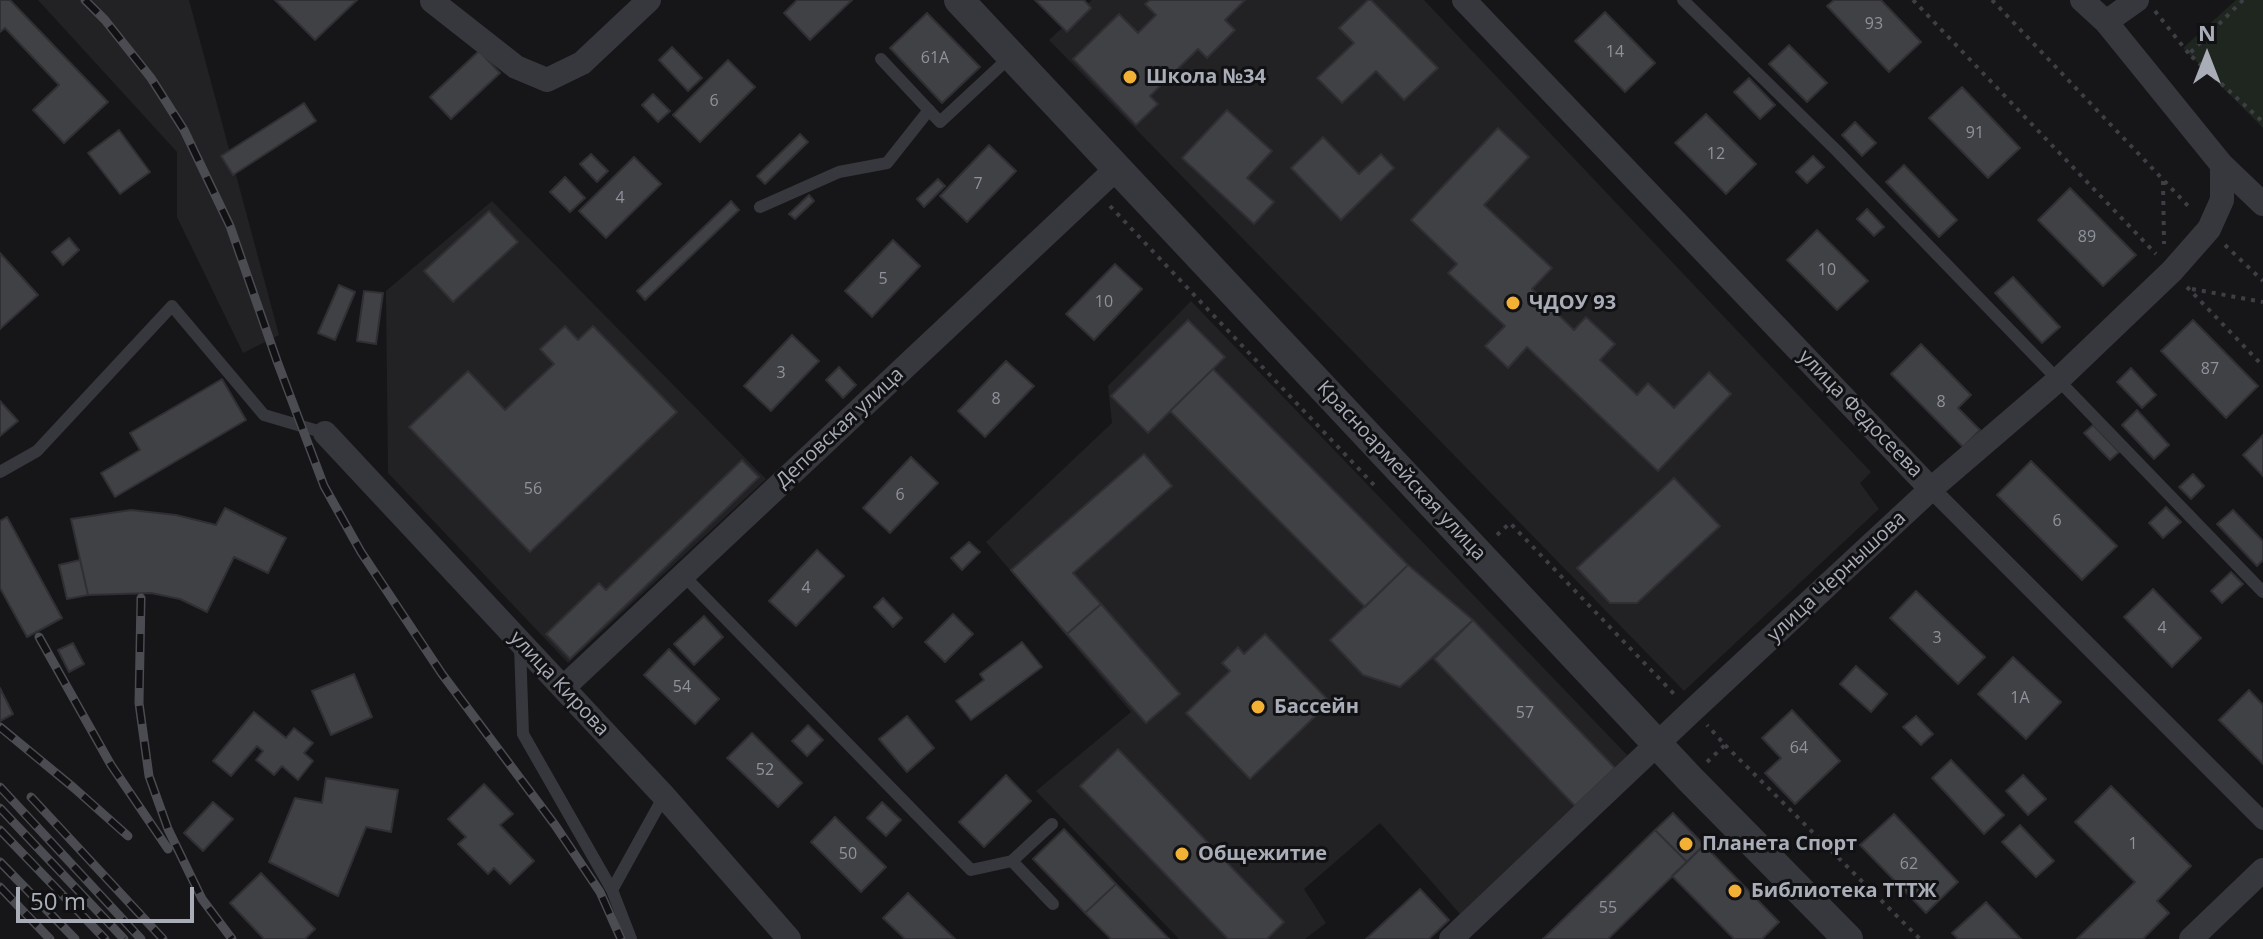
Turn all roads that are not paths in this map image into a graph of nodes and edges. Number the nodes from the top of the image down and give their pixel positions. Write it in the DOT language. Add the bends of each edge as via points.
graph roads {
  1 [pos="649,0"];
  2 [pos="959,0"];
  3 [pos="1464,0"];
  4 [pos="1683,0"];
  5 [pos="2082,0"];
  6 [pos="432,1"];
  7 [pos="2146,5"];
  8 [pos="2106,22"];
  9 [pos="1011,56"];
  10 [pos="881,59"];
  11 [pos="929,110"];
  12 [pos="2222,165"];
  13 [pos="1117,168"];
  14 [pos="2263,204"];
  15 [pos="760,207"];
  16 [pos="2058,380"];
  17 [pos="325,433"];
  18 [pos="0,472"];
  19 [pos="1931,489"];
  20 [pos="683,575"];
  21 [pos="2263,592"];
  22 [pos="520,642"];
  23 [pos="563,688"];
  24 [pos="1659,743"];
  25 [pos="664,796"];
  26 [pos="2263,821"];
  27 [pos="1052,824"];
  28 [pos="1012,861"];
  29 [pos="2263,870"];
  30 [pos="612,890"];
  31 [pos="1053,904"];
  32 [pos="631,939"];
  33 [pos="789,939"];
  34 [pos="1451,939"];
  35 [pos="1848,939"];
  36 [pos="2191,939"];
  1 -- 6 [label="street" via="582,63 547,80 516,67"];
  2 -- 9 [label="street, Красноармейская улица"];
  3 -- 19 [label="street, улица Федосеева"];
  4 -- 16 [label="lane"];
  5 -- 8 [label="street"];
  7 -- 8 [label="street"];
  8 -- 12 [label="street"];
  9 -- 11 [label="lane" via="940,122"];
  9 -- 13 [label="street, Красноармейская улица"];
  10 -- 11 [label="lane"];
  11 -- 15 [label="lane" via="887,163 839,172"];
  12 -- 14 [label="street"];
  12 -- 16 [label="street, улица Чернышова" via="2222,200 2209,229"];
  13 -- 20 [label="street, Деповская улица"];
  13 -- 24 [label="street, Красноармейская улица"];
  16 -- 19 [label="street, улица Чернышова"];
  16 -- 21 [label="lane"];
  17 -- 18 [label="lane" via="264,415 172,306 37,451"];
  17 -- 22 [label="street, улица Кирова"];
  19 -- 24 [label="street, улица Чернышова"];
  19 -- 26 [label="street, улица Федосеева"];
  20 -- 23 [label="street, Деповская улица"];
  20 -- 28 [label="lane" via="971,870"];
  22 -- 23 [label="street, улица Кирова"];
  22 -- 30 [label="lane" via="523,734"];
  23 -- 25 [label="street, улица Кирова"];
  24 -- 34 [label="street, улица Чернышова"];
  24 -- 35 [label="street, Красноармейская улица"];
  25 -- 30 [label="lane"];
  25 -- 33 [label="street, улица Кирова"];
  27 -- 28 [label="lane"];
  28 -- 31 [label="lane"];
  29 -- 36 [label="street"];
  30 -- 32 [label="lane"];
}
